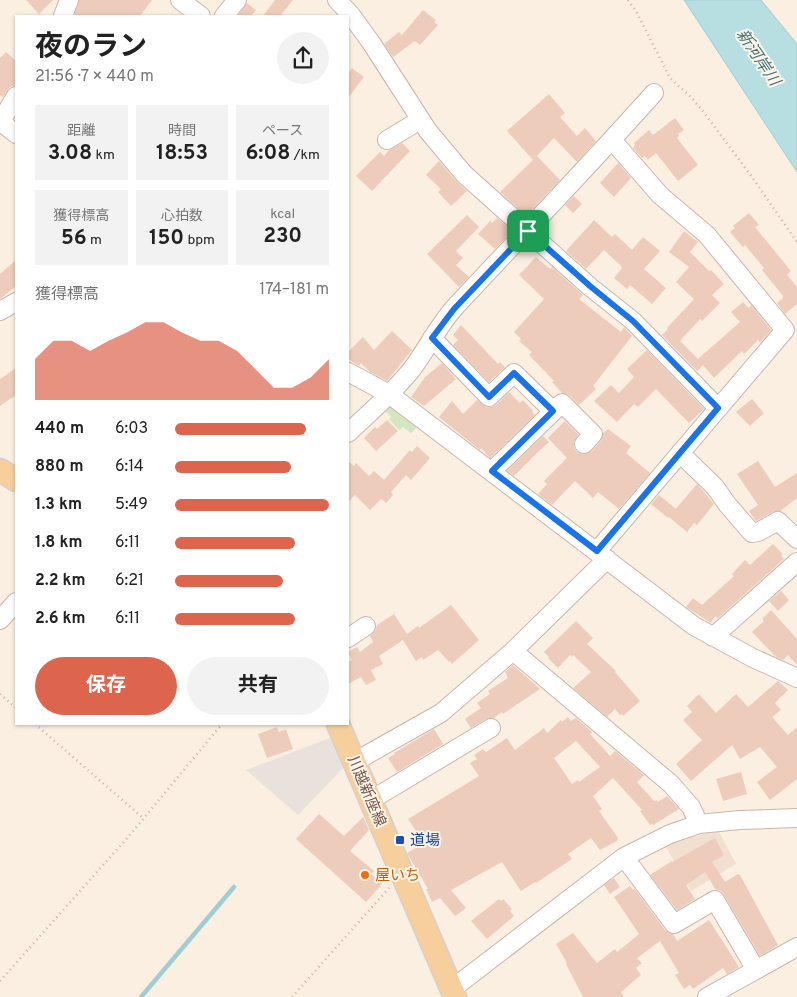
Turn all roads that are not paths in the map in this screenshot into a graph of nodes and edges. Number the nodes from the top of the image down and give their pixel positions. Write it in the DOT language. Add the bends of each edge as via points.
graph roads {
  1 [pos="69,0"];
  2 [pos="180,0"];
  3 [pos="236,0"];
  4 [pos="337,0"];
  5 [pos="63,15"];
  6 [pos="200,15"];
  7 [pos="225,15"];
  8 [pos="654,93"];
  9 [pos="15,98"];
  10 [pos="420,120"];
  11 [pos="0,121"];
  12 [pos="15,133"];
  13 [pos="388,140"];
  14 [pos="612,140"];
  15 [pos="528,231"];
  16 [pos="15,302"];
  17 [pos="0,310"];
  18 [pos="432,338"];
  19 [pos="349,373"];
  20 [pos="389,394"];
  21 [pos="718,408"];
  22 [pos="553,411"];
  23 [pos="349,432"];
  24 [pos="584,444"];
  25 [pos="680,453"];
  26 [pos="0,470"];
  27 [pos="492,471"];
  28 [pos="15,479"];
  29 [pos="797,539"];
  30 [pos="602,555"];
  31 [pos="797,562"];
  32 [pos="15,603"];
  33 [pos="0,620"];
  34 [pos="366,626"];
  35 [pos="349,637"];
  36 [pos="713,637"];
  37 [pos="513,651"];
  38 [pos="797,678"];
  39 [pos="338,725"];
  40 [pos="491,728"];
  41 [pos="354,762"];
  42 [pos="371,800"];
  43 [pos="797,818"];
  44 [pos="700,824"];
  45 [pos="624,857"];
  46 [pos="797,947"];
  47 [pos="756,970"];
  48 [pos="453,993"];
  49 [pos="707,997"];
  1 -- 5 [label="street"];
  2 -- 6 [label="street"];
  3 -- 7 [label="street"];
  4 -- 10 [label="street" via="372,44"];
  8 -- 14 [label="street"];
  9 -- 11 [label="street"];
  10 -- 13 [label="street"];
  10 -- 15 [label="street" via="464,174"];
  11 -- 12 [label="street"];
  14 -- 15 [label="street"];
  14 -- 21 [label="street" via="660,195 707,235 786,330"];
  15 -- 18 [label="street" via="454,309"];
  15 -- 21 [label="street" via="633,321"];
  16 -- 17 [label="street"];
  18 -- 20 [label="street" via="413,368"];
  18 -- 22 [label="street" via="489,397 514,373"];
  19 -- 20 [label="street"];
  20 -- 23 [label="street"];
  20 -- 27 [label="street"];
  21 -- 25 [label="street"];
  22 -- 24 [label="street" via="562,403 593,434"];
  22 -- 27 [label="street"];
  25 -- 29 [label="street" via="715,487 752,533 778,521"];
  25 -- 30 [label="street"];
  26 -- 28 [label="main road"];
  27 -- 30 [label="street"];
  30 -- 36 [label="street"];
  30 -- 37 [label="street"];
  31 -- 36 [label="street"];
  32 -- 33 [label="street"];
  34 -- 35 [label="street"];
  36 -- 38 [label="street"];
  37 -- 41 [label="street" via="441,713"];
  37 -- 44 [label="street" via="671,784 691,807"];
  39 -- 41 [label="main road, 川越新座線"];
  40 -- 42 [label="street"];
  41 -- 42 [label="main road, 川越新座線"];
  42 -- 48 [label="main road, 川越新座線"];
  43 -- 44 [label="street"];
  44 -- 45 [label="street" via="670,834"];
  45 -- 47 [label="street" via="674,924 715,900"];
  45 -- 48 [label="street"];
  46 -- 47 [label="street"];
  47 -- 49 [label="street"];
}
